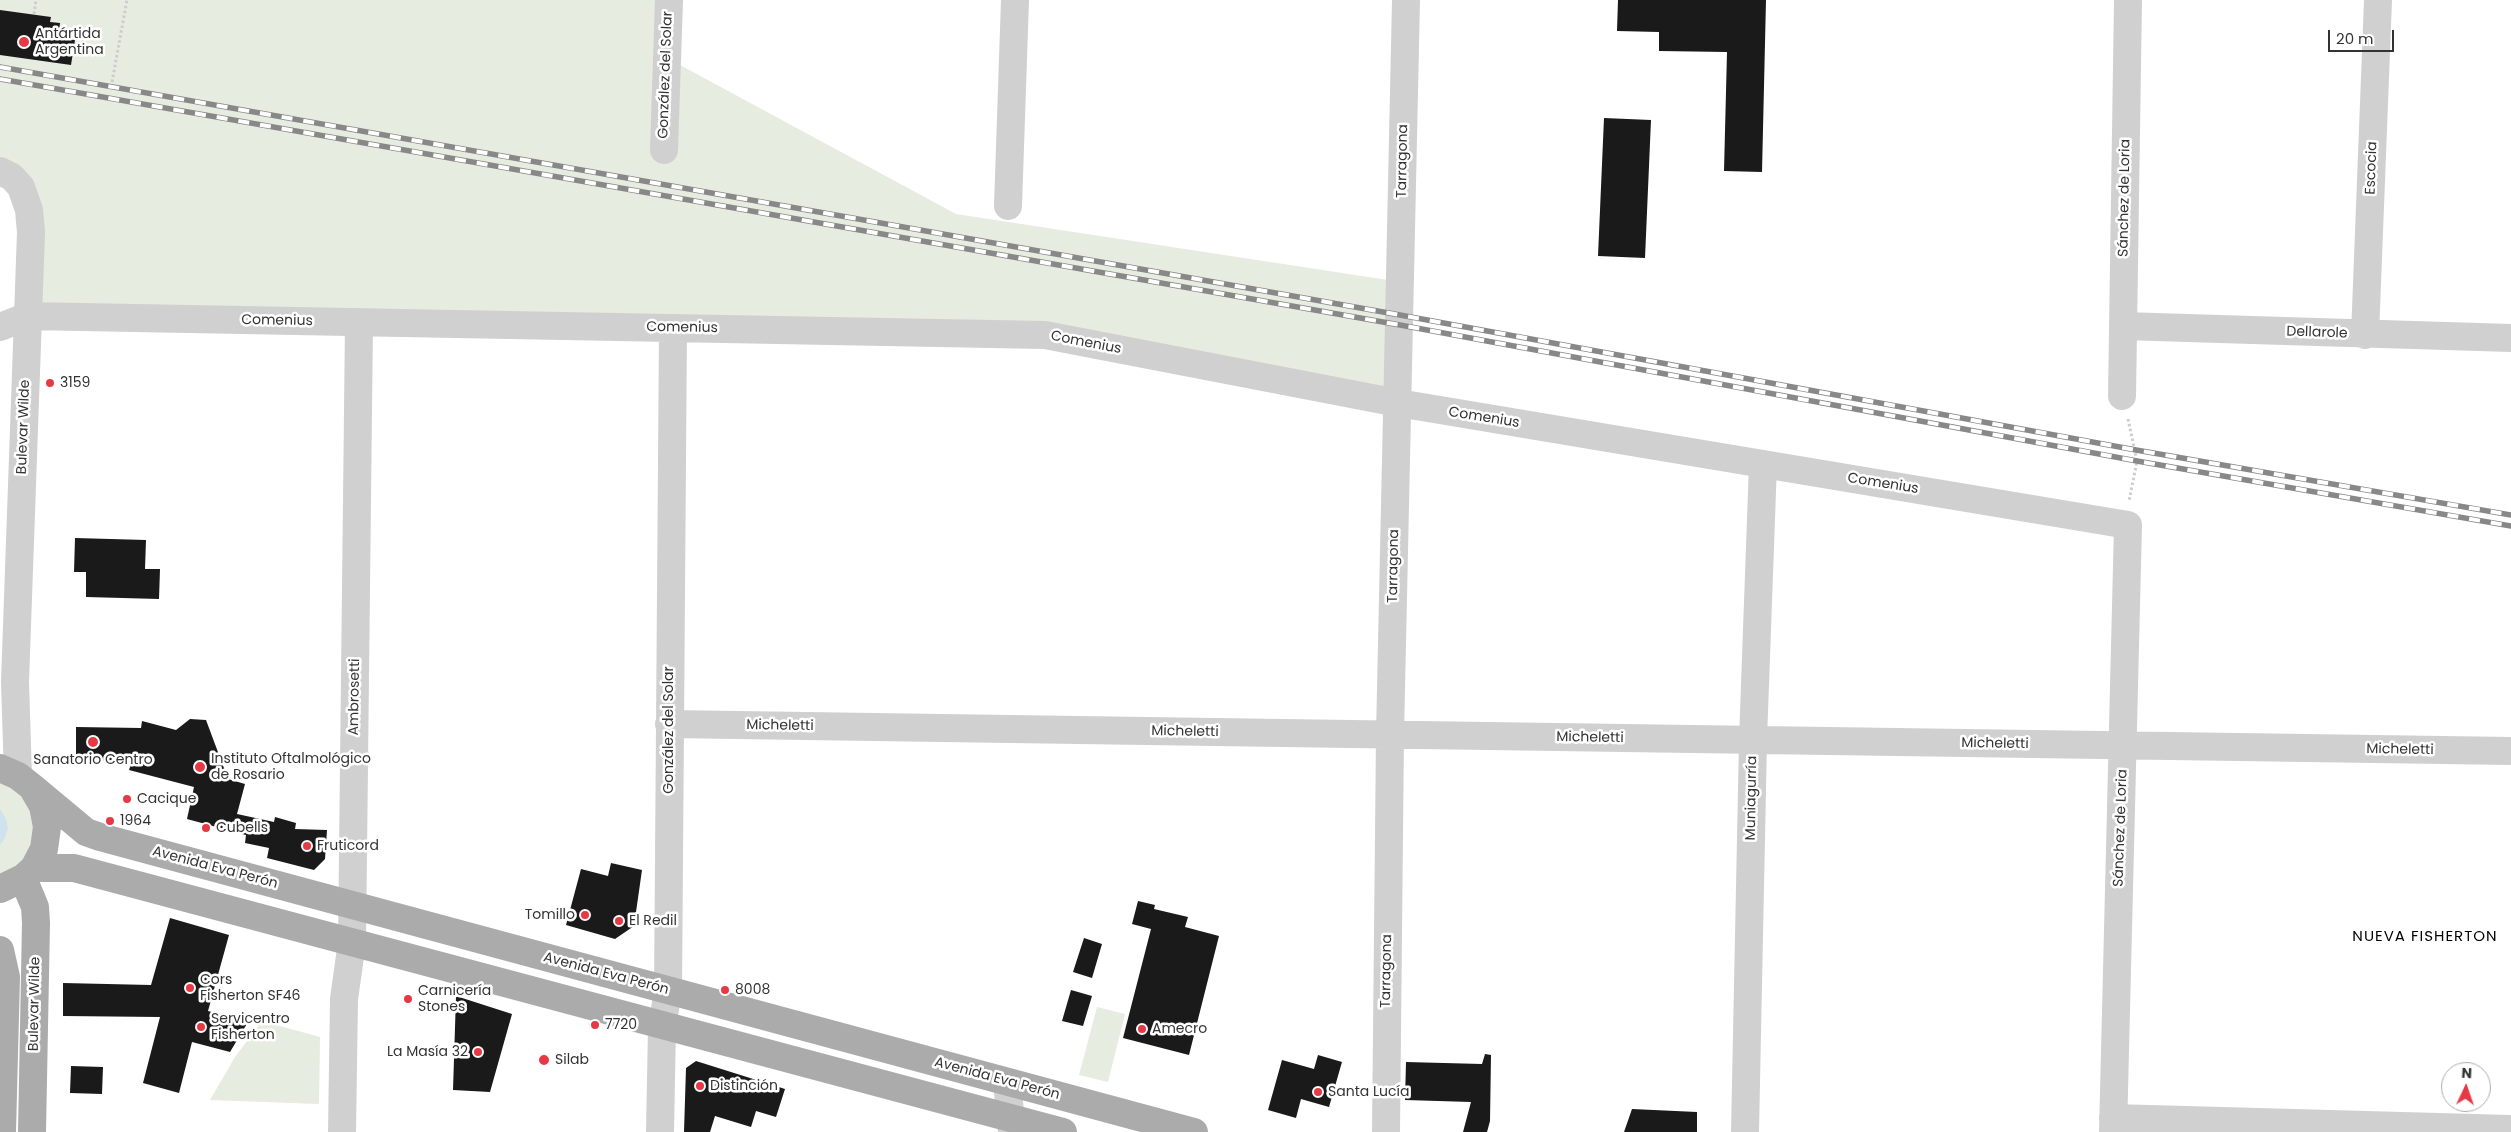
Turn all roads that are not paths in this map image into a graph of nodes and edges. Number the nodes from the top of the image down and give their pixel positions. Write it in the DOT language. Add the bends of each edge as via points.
graph roads {
  1 [pos="669,0"];
  2 [pos="1015,0"];
  3 [pos="1406,0"];
  4 [pos="2128,0"];
  5 [pos="2378,0"];
  6 [pos="664,150"];
  7 [pos="6,174"];
  8 [pos="1008,206"];
  9 [pos="28,316"];
  10 [pos="359,322"];
  11 [pos="2123,326"];
  12 [pos="0,327"];
  13 [pos="672,328"];
  14 [pos="2365,335"];
  15 [pos="2511,338"];
  16 [pos="2122,396"];
  17 [pos="1398,404"];
  18 [pos="1763,464"];
  19 [pos="2128,525"];
  20 [pos="16,682"];
  21 [pos="0,718"];
  22 [pos="669,724"];
  23 [pos="1390,735"];
  24 [pos="1753,740"];
  25 [pos="2123,746"];
  26 [pos="2511,752"];
  27 [pos="17,777"];
  28 [pos="19,878"];
  29 [pos="353,906"];
  30 [pos="352,942"];
  31 [pos="0,950"];
  32 [pos="668,991"];
  33 [pos="662,1027"];
  34 [pos="1007,1082"];
  35 [pos="1012,1125"];
  36 [pos="2113,1125"];
  37 [pos="2511,1130"];
  38 [pos="2,1132"];
  39 [pos="32,1132"];
  40 [pos="342,1132"];
  41 [pos="660,1132"];
  42 [pos="1063,1132"];
  43 [pos="1194,1132"];
  44 [pos="1386,1132"];
  45 [pos="1745,1132"];
  1 -- 6 [label="street, González del Solar"];
  2 -- 8 [label="street"];
  3 -- 17 [label="street, Tarragona"];
  4 -- 11 [label="street, Sánchez de Loria"];
  5 -- 14 [label="street, Escocia"];
  7 -- 9 [label="street, Bulevar Wilde" via="21,187 29,210"];
  9 -- 10 [label="street, Comenius"];
  9 -- 12 [label="street"];
  9 -- 20 [label="street, Bulevar Wilde"];
  10 -- 13 [label="street, Comenius"];
  10 -- 29 [label="street, Ambrosetti"];
  11 -- 14 [label="street, Dellarole"];
  11 -- 16 [label="street, Sánchez de Loria"];
  13 -- 17 [label="street, Comenius" via="1045,335"];
  13 -- 22 [label="street, González del Solar"];
  14 -- 15 [label="street, Dellarole"];
  17 -- 18 [label="street, Comenius"];
  17 -- 23 [label="street, Tarragona"];
  18 -- 19 [label="street, Comenius"];
  18 -- 24 [label="street, Muniagurría"];
  19 -- 25 [label="street, Sánchez de Loria"];
  20 -- 21 [label="street, Bulevar Wilde"];
  20 -- 27 [label="street, Bulevar Wilde"];
  22 -- 23 [label="street, Micheletti"];
  22 -- 32 [label="street, González del Solar"];
  23 -- 24 [label="street, Micheletti"];
  23 -- 44 [label="street, Tarragona"];
  24 -- 25 [label="street, Micheletti"];
  24 -- 45 [label="street, Muniagurría"];
  25 -- 26 [label="street, Micheletti"];
  25 -- 36 [label="street, Sánchez de Loria"];
  27 -- 28 [label="main road" via="43,806 48,827 44,849"];
  27 -- 29 [label="main road, Avenida Eva Perón" via="86,832"];
  28 -- 30 [label="main road" via="74,868"];
  28 -- 39 [label="main road, Bulevar Wilde" via="35,907 36,923"];
  29 -- 30 [label="street, Ambrosetti"];
  29 -- 32 [label="main road, Avenida Eva Perón"];
  30 -- 33 [label="main road"];
  30 -- 40 [label="street, Ambrosetti" via="344,999"];
  31 -- 38 [label="main road" via="6,976"];
  32 -- 33 [label="street, González del Solar"];
  32 -- 34 [label="main road, Avenida Eva Perón"];
  33 -- 35 [label="main road"];
  33 -- 41 [label="street, González del Solar"];
  34 -- 35 [label="street"];
  34 -- 43 [label="main road, Avenida Eva Perón"];
  35 -- 42 [label="main road"];
  36 -- 37 [label="street"];
}
